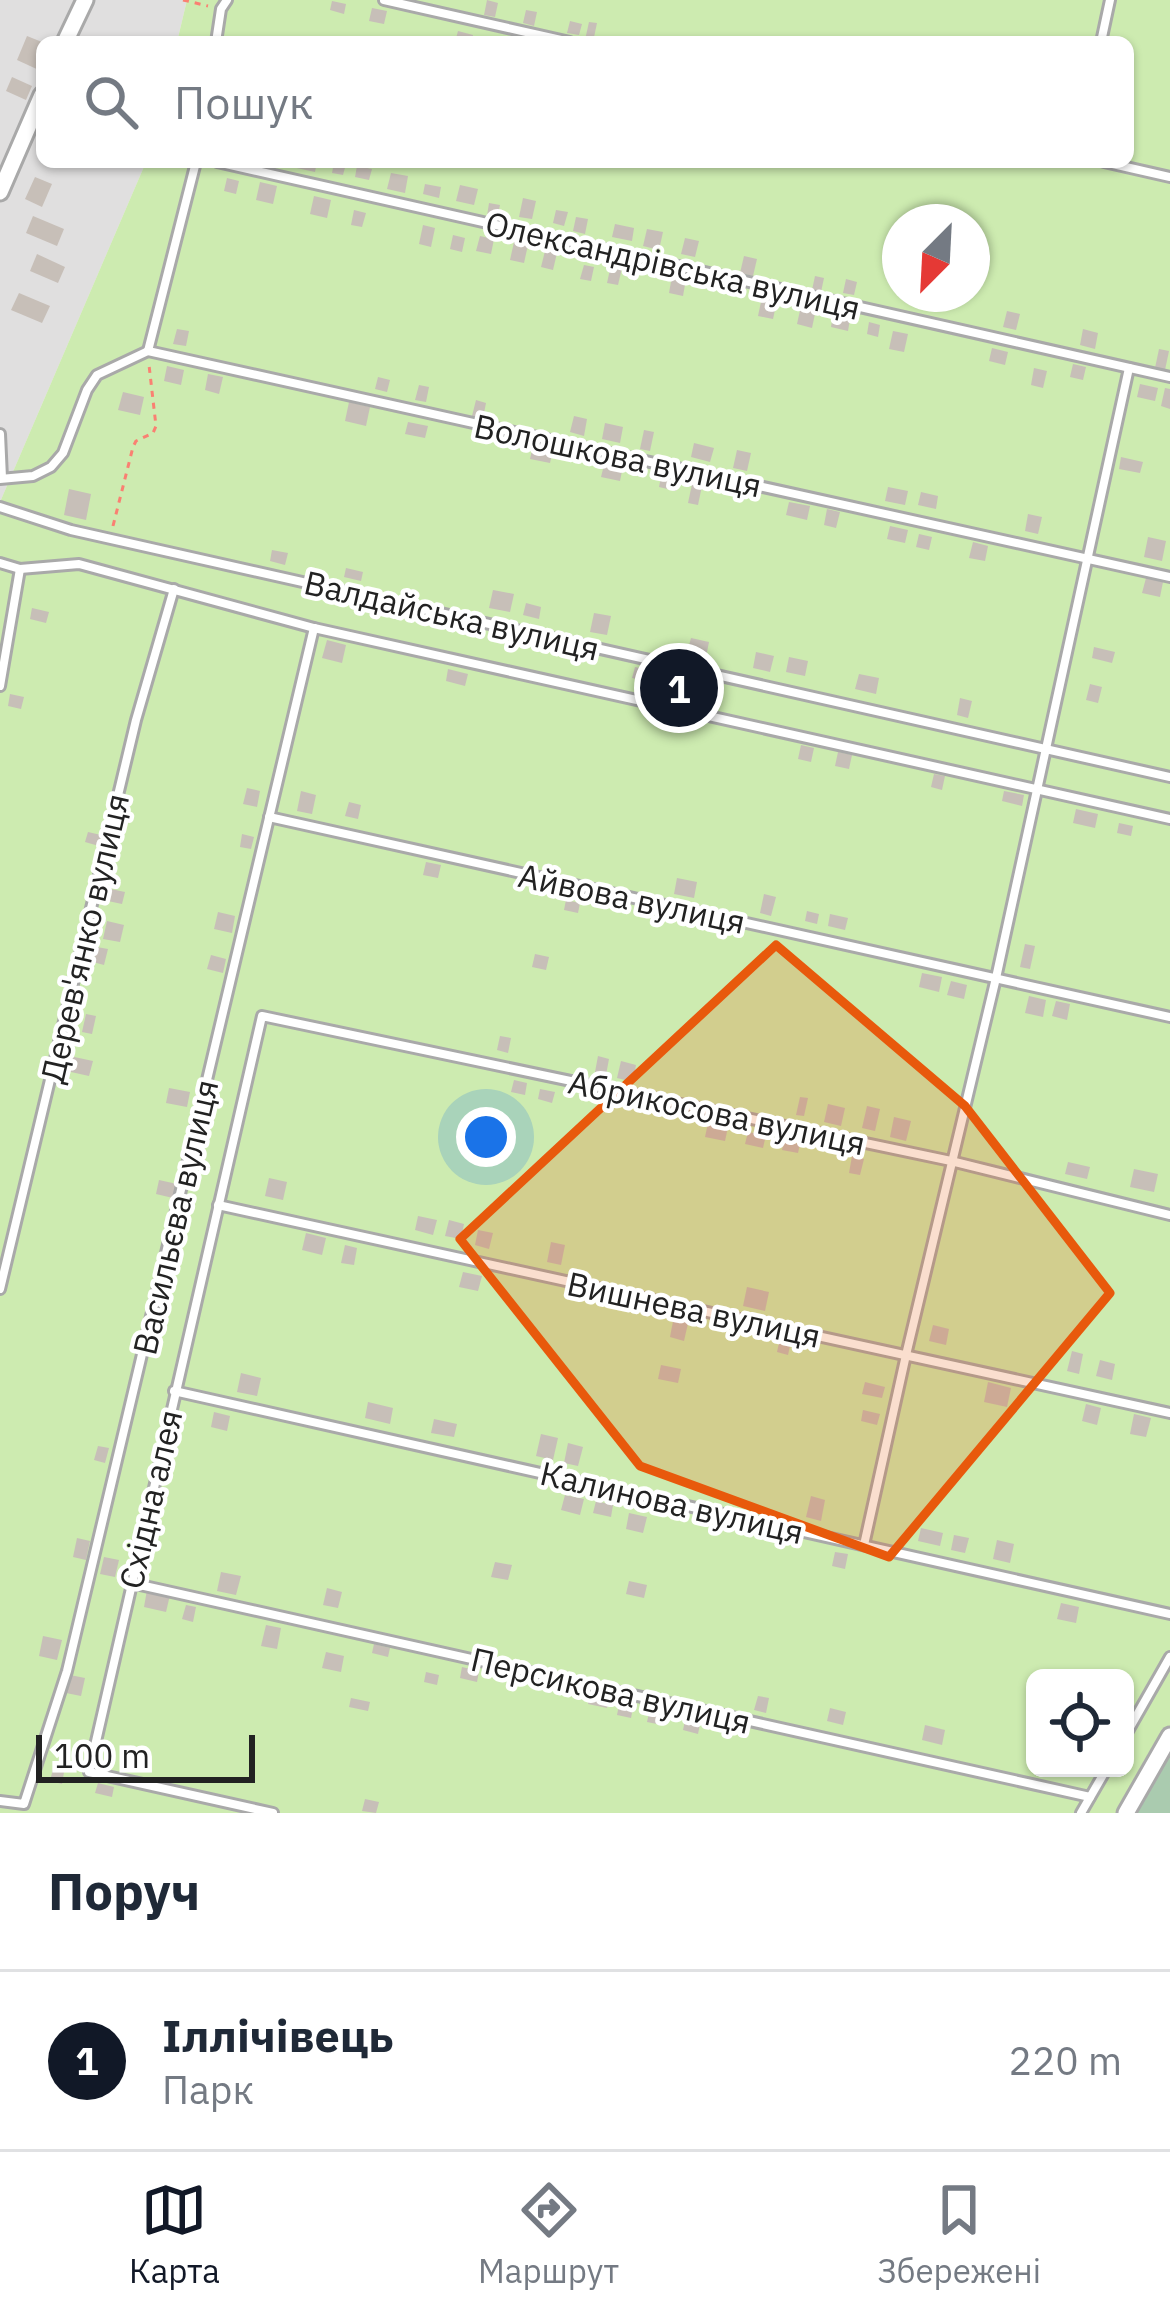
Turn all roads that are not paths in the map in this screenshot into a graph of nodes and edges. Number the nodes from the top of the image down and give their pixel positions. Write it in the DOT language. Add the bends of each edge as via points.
graph roads {
  1 [pos="85,0"];
  2 [pos="384,0"];
  3 [pos="1110,0"];
  4 [pos="224,4"];
  5 [pos="68,36"];
  6 [pos="217,36"];
  7 [pos="544,36"];
  8 [pos="1102,36"];
  9 [pos="36,109"];
  10 [pos="194,168"];
  11 [pos="245,168"];
  12 [pos="1130,168"];
  13 [pos="1170,177"];
  14 [pos="0,192"];
  15 [pos="148,351"];
  16 [pos="1129,368"];
  17 [pos="1170,377"];
  18 [pos="0,434"];
  19 [pos="1,479"];
  20 [pos="0,508"];
  21 [pos="1087,558"];
  22 [pos="0,563"];
  23 [pos="20,568"];
  24 [pos="1170,577"];
  25 [pos="174,589"];
  26 [pos="314,628"];
  27 [pos="0,686"];
  28 [pos="1046,748"];
  29 [pos="1170,777"];
  30 [pos="1037,789"];
  31 [pos="269,817"];
  32 [pos="1170,818"];
  33 [pos="996,978"];
  34 [pos="262,1016"];
  35 [pos="1170,1017"];
  36 [pos="951,1161"];
  37 [pos="218,1205"];
  38 [pos="1170,1215"];
  39 [pos="0,1289"];
  40 [pos="906,1355"];
  41 [pos="175,1391"];
  42 [pos="1170,1413"];
  43 [pos="864,1545"];
  44 [pos="131,1582"];
  45 [pos="1170,1614"];
  46 [pos="1170,1657"];
  47 [pos="1134,1720"];
  48 [pos="1170,1736"];
  49 [pos="1102,1777"];
  50 [pos="1090,1797"];
  51 [pos="0,1801"];
  52 [pos="273,1813"];
  53 [pos="1081,1813"];
  54 [pos="1126,1813"];
  1 -- 5 [label="street"];
  2 -- 7 [label="lane"];
  3 -- 8 [label="lane"];
  4 -- 6 [label="lane"];
  9 -- 14 [label="street"];
  10 -- 15 [label="lane"];
  11 -- 16 [label="lane, Олександрівська вулиця"];
  12 -- 13 [label="lane"];
  15 -- 19 [label="lane" via="97,375 51,466"];
  15 -- 21 [label="lane, Волошкова вулиця"];
  16 -- 17 [label="lane, Олександрівська вулиця"];
  16 -- 21 [label="lane"];
  18 -- 19 [label="lane"];
  20 -- 28 [label="lane, Валдайська вулиця"];
  21 -- 24 [label="lane, Волошкова вулиця"];
  21 -- 28 [label="lane"];
  22 -- 23 [label="lane"];
  23 -- 25 [label="lane" via="80,563"];
  23 -- 27 [label="lane"];
  25 -- 26 [label="lane"];
  25 -- 39 [label="lane, Дерев'янко вулиця"];
  26 -- 30 [label="lane"];
  26 -- 31 [label="lane, Васильєва вулиця"];
  28 -- 29 [label="lane, Валдайська вулиця"];
  28 -- 30 [label="lane"];
  30 -- 32 [label="lane"];
  30 -- 33 [label="lane"];
  31 -- 33 [label="lane, Айвова вулиця"];
  31 -- 51 [label="lane, Васильєва вулиця" via="67,1671 24,1804"];
  33 -- 35 [label="lane, Айвова вулиця"];
  33 -- 36 [label="lane"];
  34 -- 36 [label="lane, Абрикосова вулиця"];
  34 -- 37 [label="lane, Східна алея"];
  36 -- 38 [label="lane, Абрикосова вулиця"];
  36 -- 40 [label="lane"];
  37 -- 40 [label="lane, Вишнева вулиця"];
  37 -- 41 [label="lane, Східна алея"];
  40 -- 42 [label="lane, Вишнева вулиця"];
  40 -- 43 [label="lane"];
  41 -- 43 [label="lane, Калинова вулиця"];
  41 -- 44 [label="lane, Східна алея"];
  43 -- 45 [label="lane, Калинова вулиця"];
  44 -- 50 [label="lane, Персикова вулиця"];
  44 -- 52 [label="lane, Східна алея" via="89,1772"];
  46 -- 47 [label="lane"];
  48 -- 54 [label="street"];
  49 -- 50 [label="lane"];
  50 -- 53 [label="lane"];
}
